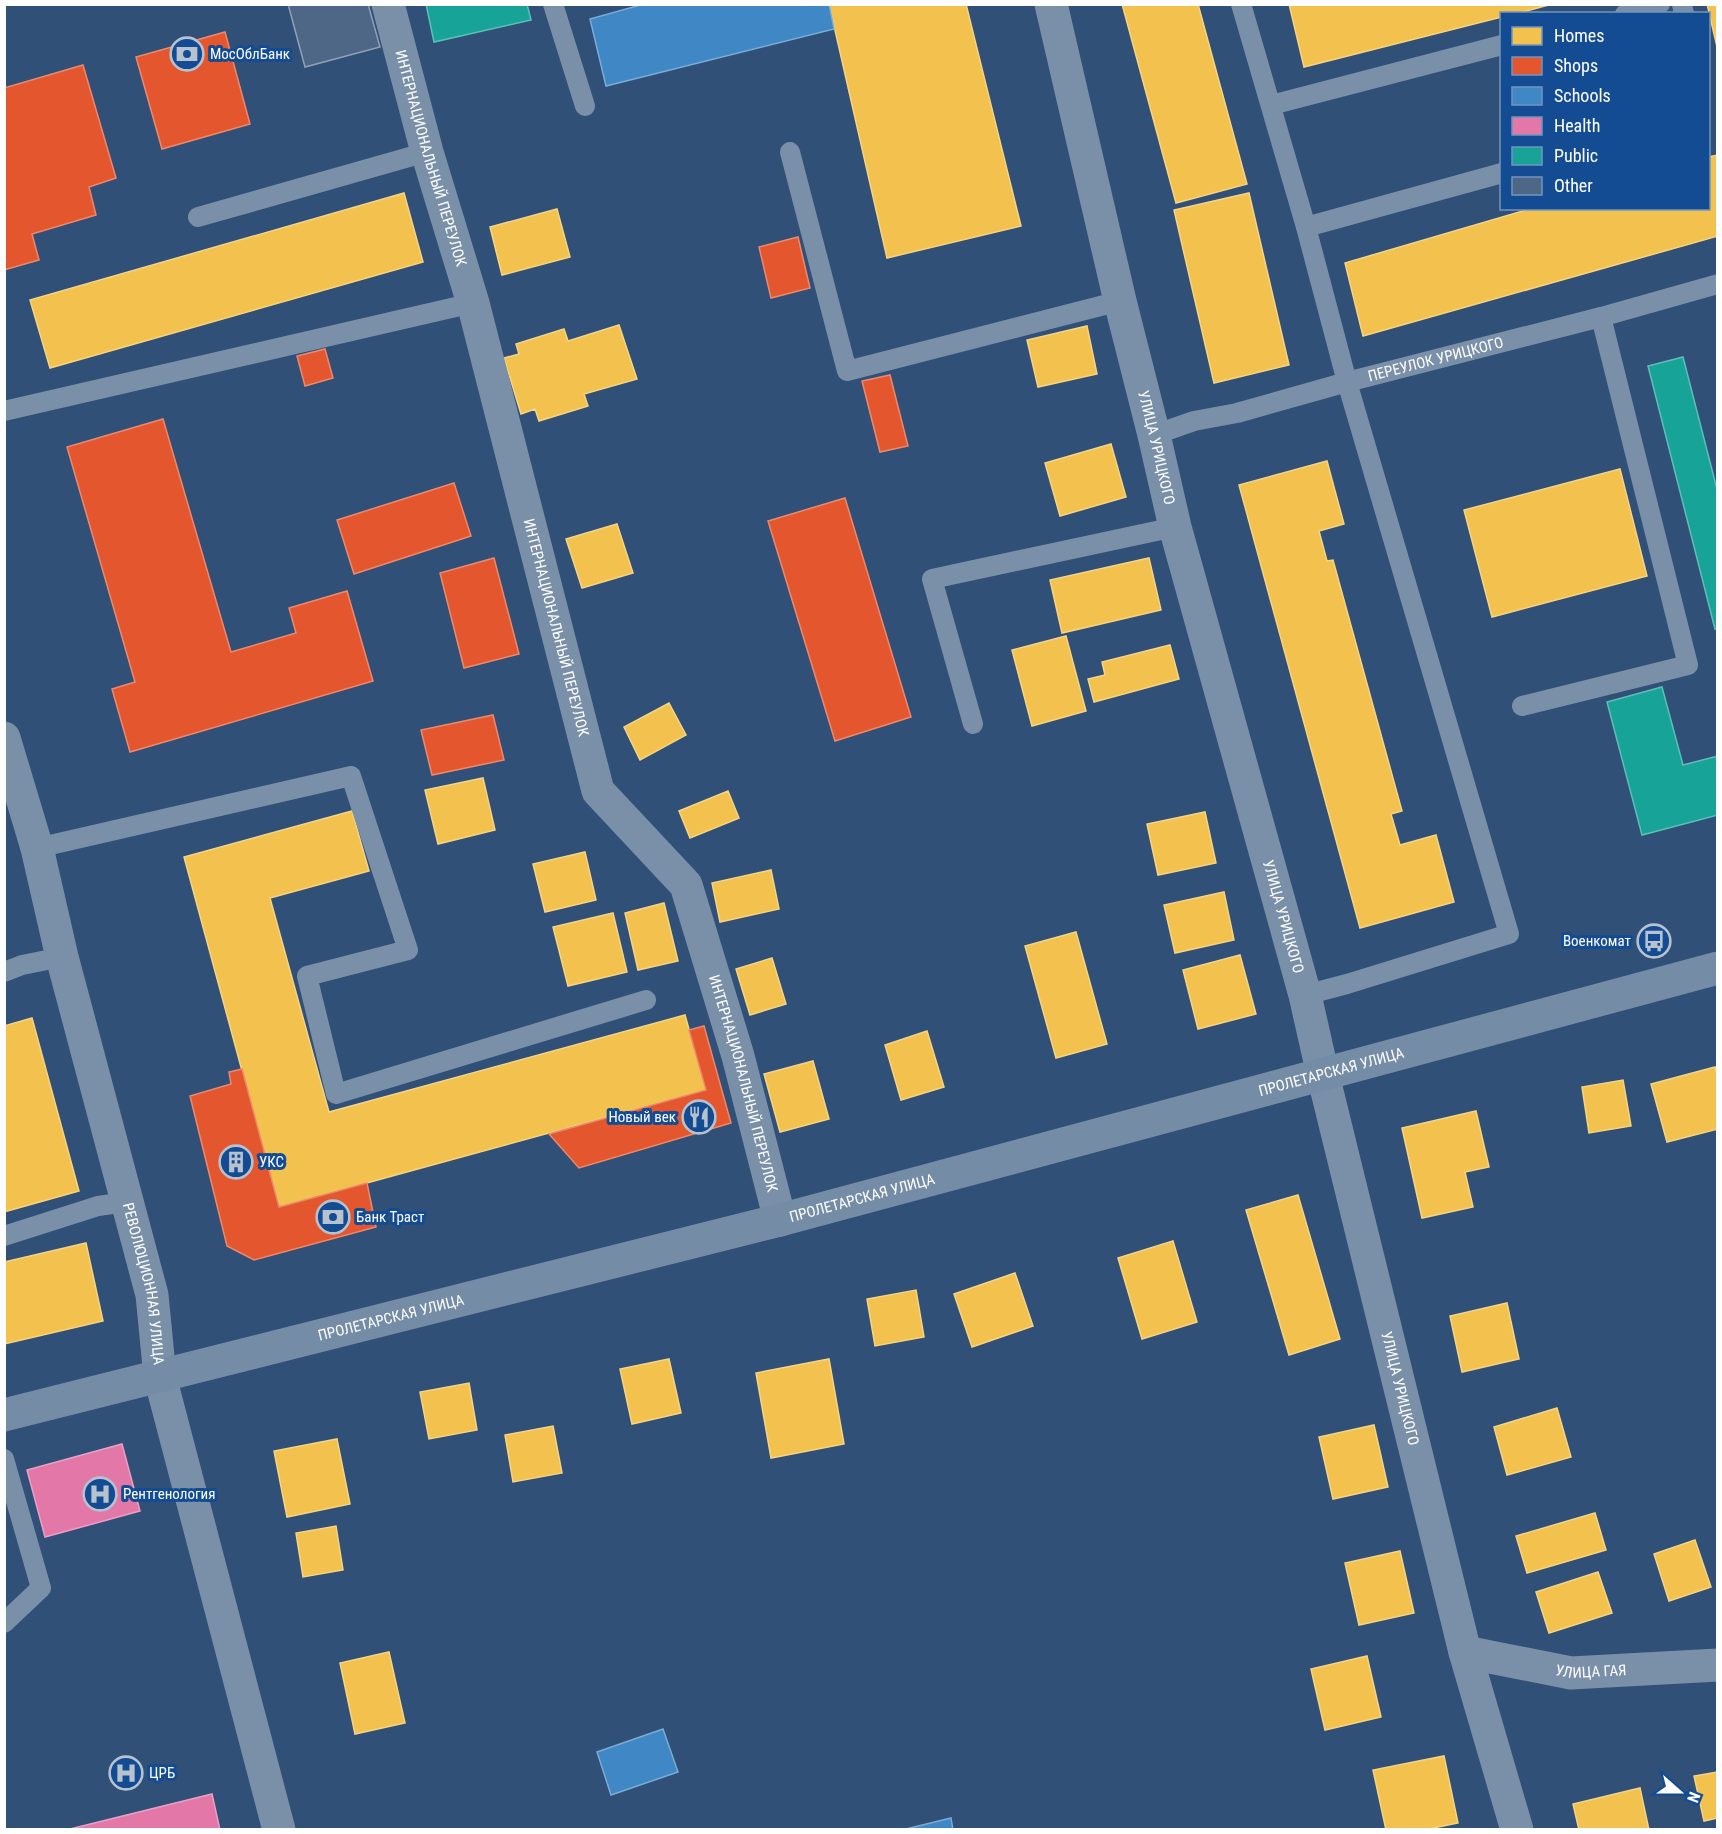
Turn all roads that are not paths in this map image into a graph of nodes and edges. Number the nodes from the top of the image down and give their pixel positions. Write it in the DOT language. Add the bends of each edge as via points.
graph roads {
  1 [pos="388,4"];
  2 [pos="553,4"];
  3 [pos="1051,4"];
  4 [pos="1241,4"];
  5 [pos="1660,4"];
  6 [pos="1632,12"];
  7 [pos="1500,46"];
  8 [pos="1271,105"];
  9 [pos="585,106"];
  10 [pos="427,152"];
  11 [pos="790,152"];
  12 [pos="1500,174"];
  13 [pos="198,217"];
  14 [pos="1306,226"];
  15 [pos="1718,284"];
  16 [pos="1120,301"];
  17 [pos="472,303"];
  18 [pos="1601,317"];
  19 [pos="1347,382"];
  20 [pos="4,411"];
  21 [pos="1154,435"];
  22 [pos="1175,528"];
  23 [pos="1522,706"];
  24 [pos="973,724"];
  25 [pos="4,738"];
  26 [pos="37,848"];
  27 [pos="62,957"];
  28 [pos="1718,968"];
  29 [pos="4,972"];
  30 [pos="1305,995"];
  31 [pos="646,1000"];
  32 [pos="1323,1075"];
  33 [pos="126,1202"];
  34 [pos="780,1220"];
  35 [pos="4,1236"];
  36 [pos="160,1377"];
  37 [pos="4,1415"];
  38 [pos="4,1459"];
  39 [pos="4,1623"];
  40 [pos="1465,1652"];
  41 [pos="1718,1665"];
  42 [pos="279,1830"];
  43 [pos="1517,1830"];
  1 -- 10 [label="street, ИНТЕРНАЦИОНАЛЬНЫЙ ПЕРЕУЛОК"];
  2 -- 9 [label="lane"];
  3 -- 16 [label="street, УЛИЦА УРИЦКОГО"];
  4 -- 8 [label="lane"];
  5 -- 6 [label="lane"];
  7 -- 8 [label="lane"];
  8 -- 14 [label="lane"];
  10 -- 13 [label="lane"];
  10 -- 17 [label="street, ИНТЕРНАЦИОНАЛЬНЫЙ ПЕРЕУЛОК"];
  11 -- 16 [label="lane" via="847,371"];
  12 -- 14 [label="lane"];
  14 -- 19 [label="lane"];
  15 -- 18 [label="lane, ПЕРЕУЛОК УРИЦКОГО"];
  16 -- 21 [label="street, УЛИЦА УРИЦКОГО"];
  17 -- 20 [label="lane"];
  17 -- 34 [label="street, ИНТЕРНАЦИОНАЛЬНЫЙ ПЕРЕУЛОК" via="598,791 686,885 738,1056"];
  18 -- 19 [label="lane, ПЕРЕУЛОК УРИЦКОГО"];
  18 -- 23 [label="lane" via="1688,666"];
  19 -- 21 [label="lane, ПЕРЕУЛОК УРИЦКОГО"];
  19 -- 30 [label="lane" via="1509,934"];
  21 -- 22 [label="street, УЛИЦА УРИЦКОГО"];
  22 -- 24 [label="lane" via="932,579"];
  22 -- 30 [label="street, УЛИЦА УРИЦКОГО"];
  25 -- 26 [label="street, РЕВОЛЮЦИОННАЯ УЛИЦА"];
  26 -- 27 [label="street, РЕВОЛЮЦИОННАЯ УЛИЦА"];
  26 -- 31 [label="lane" via="351,777 408,950 308,976 336,1094"];
  27 -- 29 [label="lane"];
  27 -- 33 [label="street, РЕВОЛЮЦИОННАЯ УЛИЦА"];
  28 -- 32 [label="main road, ПРОЛЕТАРСКАЯ УЛИЦА"];
  30 -- 32 [label="street, УЛИЦА УРИЦКОГО"];
  32 -- 34 [label="main road, ПРОЛЕТАРСКАЯ УЛИЦА"];
  32 -- 40 [label="street, УЛИЦА УРИЦКОГО"];
  33 -- 35 [label="lane" via="98,1206"];
  33 -- 36 [label="street, РЕВОЛЮЦИОННАЯ УЛИЦА" via="152,1295"];
  34 -- 36 [label="main road, ПРОЛЕТАРСКАЯ УЛИЦА"];
  36 -- 37 [label="main road, ПРОЛЕТАРСКАЯ УЛИЦА"];
  36 -- 42 [label="street, РЕВОЛЮЦИОННАЯ УЛИЦА"];
  38 -- 39 [label="lane" via="41,1588"];
  40 -- 41 [label="street, УЛИЦА ГАЯ" via="1571,1673"];
  40 -- 43 [label="street, УЛИЦА УРИЦКОГО"];
}
